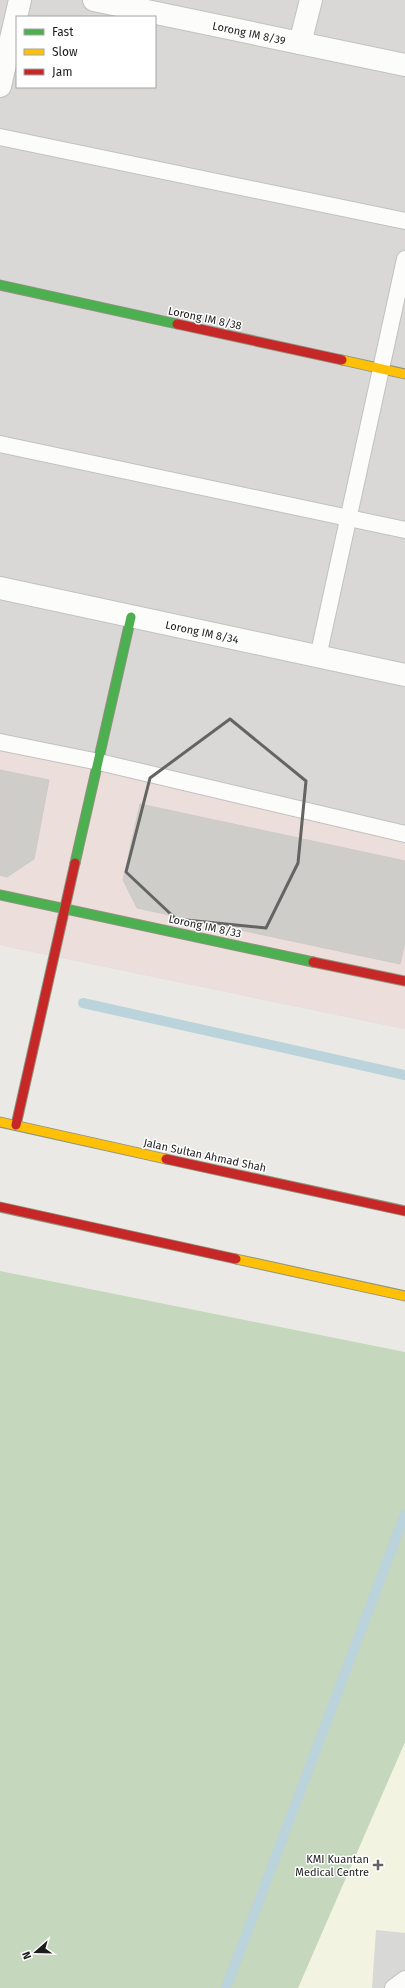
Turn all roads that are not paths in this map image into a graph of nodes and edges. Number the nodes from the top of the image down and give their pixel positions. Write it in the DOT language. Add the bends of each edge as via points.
graph roads {
  1 [pos="20,0"];
  2 [pos="94,0"];
  3 [pos="311,0"];
  4 [pos="16,16"];
  5 [pos="16,17"];
  6 [pos="300,43"];
  7 [pos="405,65"];
  8 [pos="0,86"];
  9 [pos="0,137"];
  10 [pos="405,221"];
  11 [pos="405,259"];
  12 [pos="0,284"];
  13 [pos="381,369"];
  14 [pos="405,374"];
  15 [pos="0,444"];
  16 [pos="349,518"];
  17 [pos="405,530"];
  18 [pos="0,588"];
  19 [pos="131,617"];
  20 [pos="318,657"];
  21 [pos="405,675"];
  22 [pos="0,742"];
  23 [pos="99,762"];
  24 [pos="405,834"];
  25 [pos="0,895"];
  26 [pos="65,909"];
  27 [pos="405,981"];
  28 [pos="0,1122"];
  29 [pos="16,1125"];
  30 [pos="0,1207"];
  31 [pos="405,1211"];
  32 [pos="405,1296"];
  33 [pos="405,1980"];
  34 [pos="393,1988"];
  1 -- 4 [label="street"];
  2 -- 6 [label="street, Lorong IM 8/39"];
  3 -- 6 [label="street"];
  5 -- 8 [label="street"];
  6 -- 7 [label="street, Lorong IM 8/39"];
  9 -- 10 [label="lane"];
  11 -- 13 [label="lane"];
  12 -- 13 [label="street, Lorong IM 8/38"];
  13 -- 14 [label="street, Lorong IM 8/38"];
  13 -- 16 [label="lane"];
  15 -- 16 [label="lane"];
  16 -- 17 [label="lane"];
  16 -- 20 [label="lane"];
  18 -- 19 [label="street, Lorong IM 8/34"];
  19 -- 20 [label="street, Lorong IM 8/34"];
  19 -- 23 [label="street"];
  20 -- 21 [label="street, Lorong IM 8/34"];
  22 -- 23 [label="lane"];
  23 -- 24 [label="lane"];
  23 -- 26 [label="street"];
  25 -- 26 [label="street, Lorong IM 8/33"];
  26 -- 27 [label="street, Lorong IM 8/33"];
  26 -- 29 [label="street"];
  28 -- 29 [label="street, Jalan Sultan Ahmad Shah"];
  29 -- 31 [label="street, Jalan Sultan Ahmad Shah"];
  30 -- 32 [label="street"];
  33 -- 34 [label="lane"];
}
